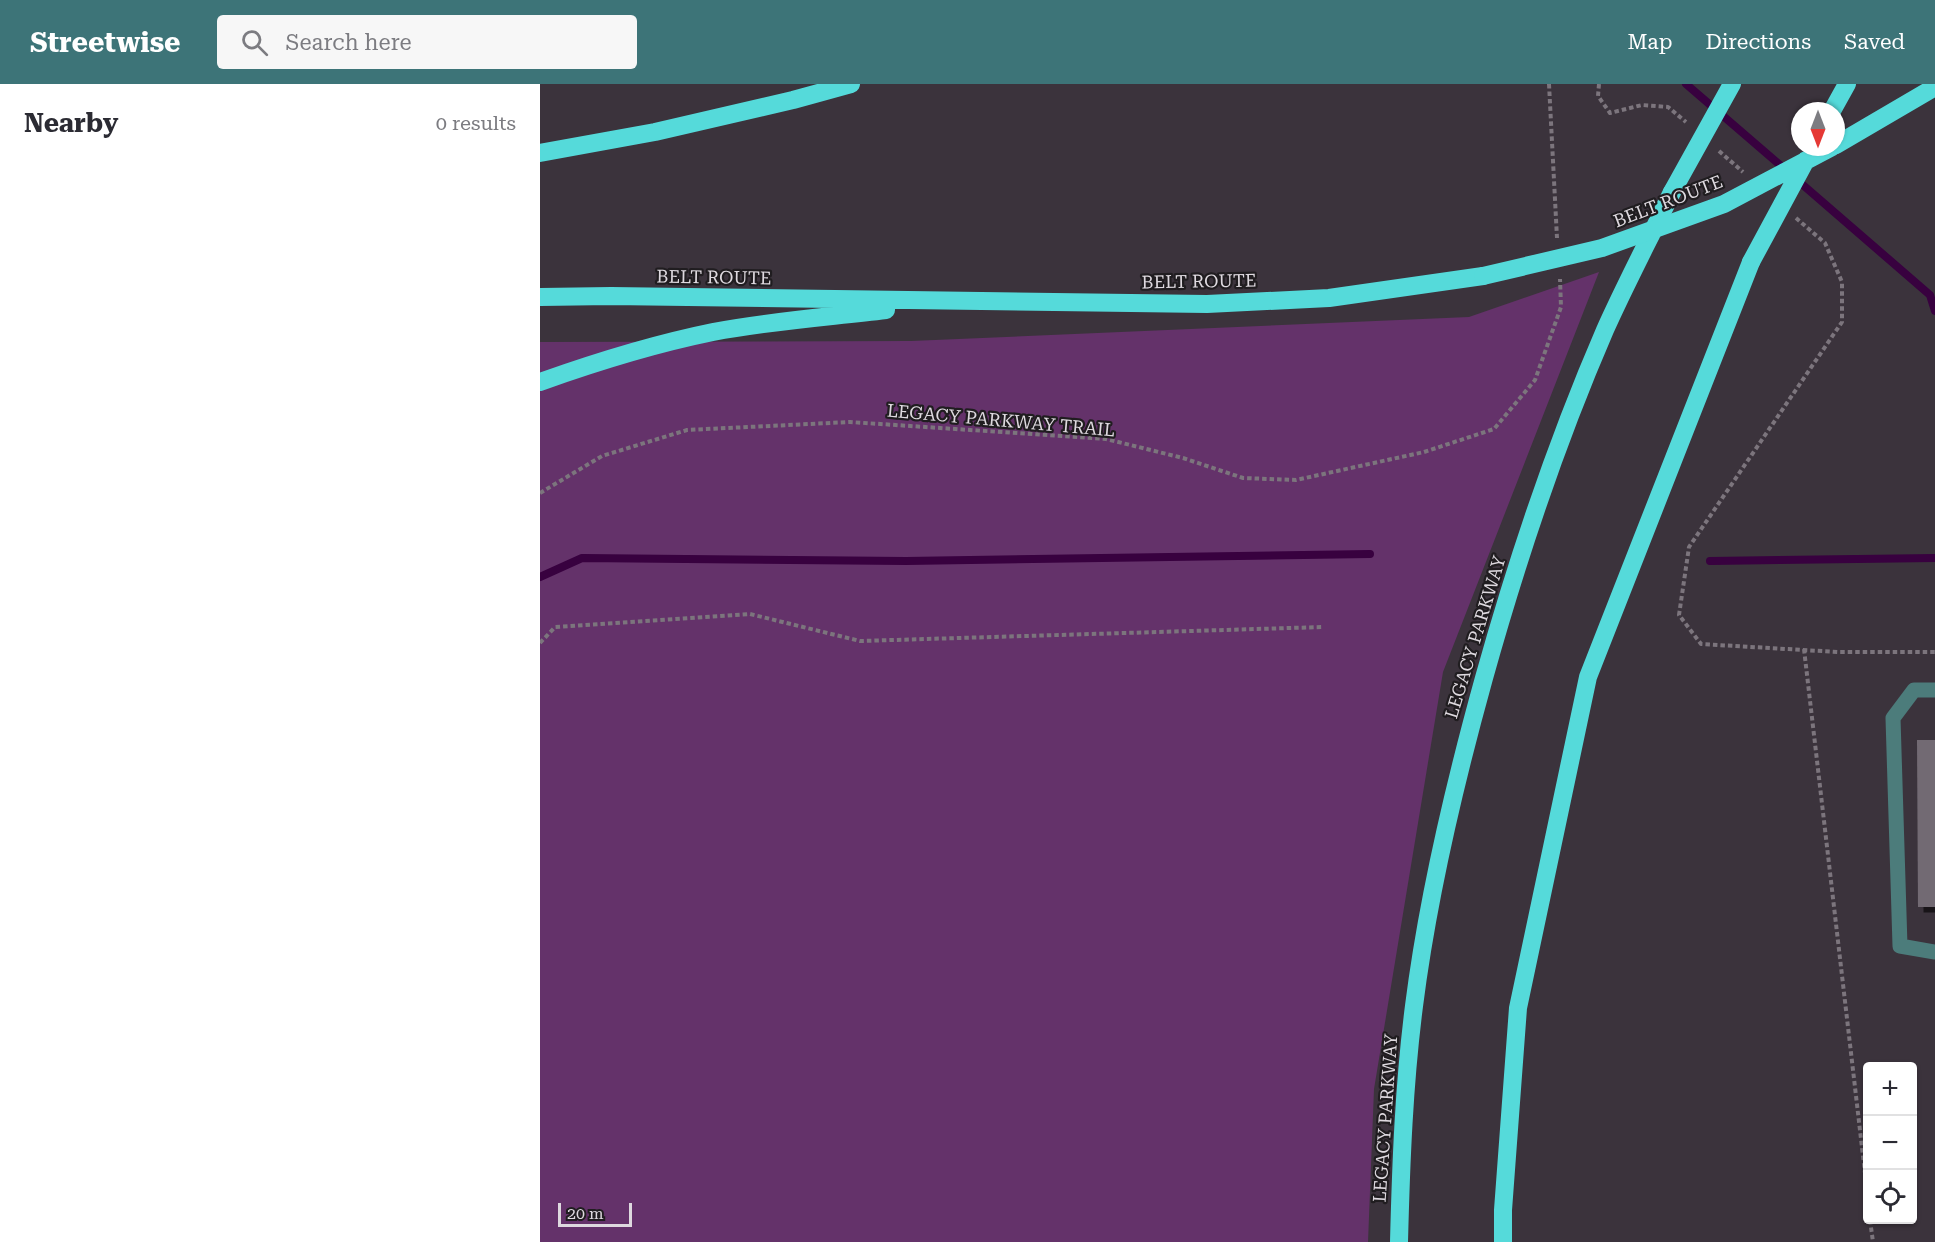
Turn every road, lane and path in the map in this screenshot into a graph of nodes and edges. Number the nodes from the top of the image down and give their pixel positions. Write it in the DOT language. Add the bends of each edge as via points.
graph roads {
  1 [pos="851,84"];
  2 [pos="1549,84"];
  3 [pos="1599,84"];
  4 [pos="1732,84"];
  5 [pos="1847,84"];
  6 [pos="1935,87"];
  7 [pos="1837,102"];
  8 [pos="1695,130"];
  9 [pos="1845,140"];
  10 [pos="1712,145"];
  11 [pos="540,153"];
  12 [pos="1808,156"];
  13 [pos="1815,156"];
  14 [pos="1747,175"];
  15 [pos="1790,213"];
  16 [pos="1558,249"];
  17 [pos="1559,272"];
  18 [pos="540,297"];
  19 [pos="967,302"];
  20 [pos="540,382"];
  21 [pos="540,494"];
  22 [pos="1323,627"];
  23 [pos="540,643"];
  24 [pos="1804,649"];
  25 [pos="1935,652"];
  26 [pos="1935,690"];
  27 [pos="1935,951"];
  28 [pos="1865,1170"];
  29 [pos="1870,1224"];
  30 [pos="1399,1242"];
  31 [pos="1503,1242"];
  32 [pos="1872,1242"];
  1 -- 11 [label="highway" via="655,132"];
  2 -- 16 [label="path"];
  3 -- 8 [label="path" via="1598,96 1610,113 1642,105 1668,107"];
  4 -- 30 [label="highway, LEGACY PARKWAY, bridge" via="1672,192 1605,330 1549,472 1506,602 1435,871 1413,1006"];
  5 -- 7 [label="highway"];
  6 -- 9 [label="highway"];
  10 -- 14 [label="path"];
  12 -- 31 [label="highway, bridge" via="1751,262 1588,677 1518,1008"];
  13 -- 19 [label="highway, BELT ROUTE, bridge" via="1724,204 1602,248 1483,276 1329,298 1229,303"];
  15 -- 24 [label="path" via="1825,243 1842,282 1842,322 1689,547 1679,615 1701,644"];
  17 -- 21 [label="path, LEGACY PARKWAY TRAIL" via="1562,307 1535,380 1494,429 1424,452 1296,480 1244,478 1106,439 850,422 687,429 602,456"];
  18 -- 19 [label="highway, BELT ROUTE"];
  19 -- 20 [label="highway" via="712,333 594,363"];
  22 -- 23 [label="path" via="860,641 750,614 555,627"];
  24 -- 25 [label="path"];
  24 -- 28 [label="path"];
  26 -- 27 [label="lane" via="1914,690 1893,718 1900,946"];
  29 -- 32 [label="path"];
}
